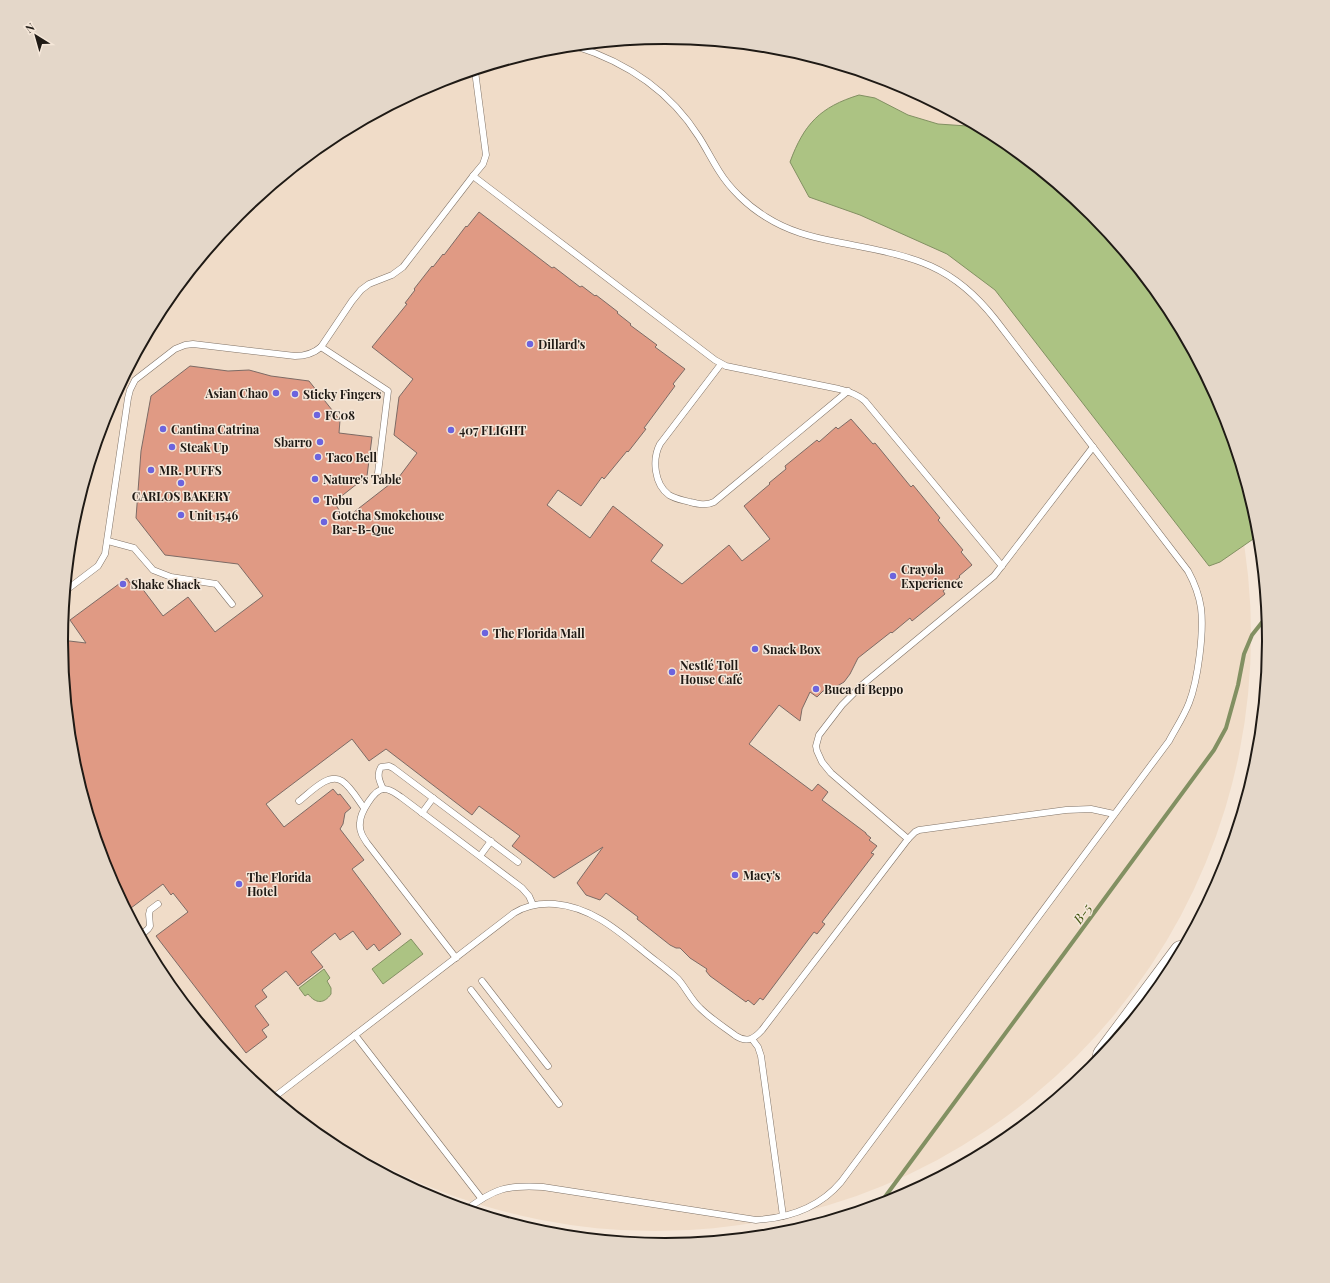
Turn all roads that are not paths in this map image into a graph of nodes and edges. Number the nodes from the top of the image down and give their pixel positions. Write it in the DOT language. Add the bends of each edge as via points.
graph roads {
  1 [pos="585,49"];
  2 [pos="476,75"];
  3 [pos="474,176"];
  4 [pos="321,347"];
  5 [pos="721,364"];
  6 [pos="848,391"];
  7 [pos="1093,447"];
  8 [pos="378,473"];
  9 [pos="108,541"];
  10 [pos="1002,566"];
  11 [pos="71,587"];
  12 [pos="232,604"];
  13 [pos="383,789"];
  14 [pos="433,798"];
  15 [pos="299,802"];
  16 [pos="364,808"];
  17 [pos="422,813"];
  18 [pos="1114,814"];
  19 [pos="908,839"];
  20 [pos="491,841"];
  21 [pos="480,856"];
  22 [pos="518,862"];
  23 [pos="158,904"];
  24 [pos="533,905"];
  25 [pos="144,933"];
  26 [pos="456,958"];
  27 [pos="482,981"];
  28 [pos="471,990"];
  29 [pos="355,1035"];
  30 [pos="752,1039"];
  31 [pos="548,1066"];
  32 [pos="276,1095"];
  33 [pos="559,1104"];
  34 [pos="481,1198"];
  35 [pos="471,1206"];
  36 [pos="782,1216"];
  1 -- 7 [label="lane" via="619,63 665,95 694,128 726,181 765,217 804,235 923,261 963,284 989,311"];
  2 -- 3 [label="lane" via="486,154 483,164"];
  3 -- 4 [label="lane" via="404,267 392,276 369,284 357,294"];
  3 -- 5 [label="lane"];
  4 -- 8 [label="lane" via="388,391"];
  4 -- 9 [label="lane" via="311,353 295,356 185,344 135,380 128,398"];
  5 -- 6 [label="lane"];
  5 -- 6 [label="lane" via="657,450 657,474 661,486 674,498 706,505 714,502"];
  6 -- 10 [label="lane" via="865,401"];
  7 -- 10 [label="lane"];
  7 -- 18 [label="lane" via="1185,566 1195,585 1201,614 1195,682 1189,702 1169,741"];
  9 -- 11 [label="lane" via="100,563"];
  9 -- 12 [label="lane" via="134,548 153,570 171,577 216,584"];
  10 -- 19 [label="lane" via="994,576 855,691 817,740 816,751 826,767"];
  13 -- 14 [label="lane" via="379,771 389,766"];
  13 -- 16 [label="lane" via="377,792"];
  13 -- 17 [label="lane" via="396,793"];
  14 -- 17 [label="lane"];
  14 -- 20 [label="lane"];
  15 -- 16 [label="lane" via="333,779 347,785"];
  16 -- 26 [label="lane" via="360,824 364,839"];
  17 -- 21 [label="lane"];
  18 -- 19 [label="lane" via="1091,809 1066,810 920,830"];
  18 -- 36 [label="lane" via="841,1182 814,1206"];
  19 -- 30 [label="lane" via="762,1030"];
  20 -- 21 [label="lane"];
  20 -- 22 [label="lane"];
  21 -- 24 [label="lane" via="522,888"];
  23 -- 25 [label="lane" via="150,910 150,926"];
  24 -- 26 [label="lane" via="514,913"];
  24 -- 30 [label="lane" via="568,906 602,920 674,976 710,1017 741,1039"];
  26 -- 29 [label="lane"];
  27 -- 31 [label="lane"];
  28 -- 33 [label="lane"];
  29 -- 32 [label="lane"];
  29 -- 34 [label="lane"];
  30 -- 36 [label="lane" via="761,1056"];
  34 -- 35 [label="lane"];
  34 -- 36 [label="lane" via="501,1189 530,1186 748,1219 765,1220"];
}
